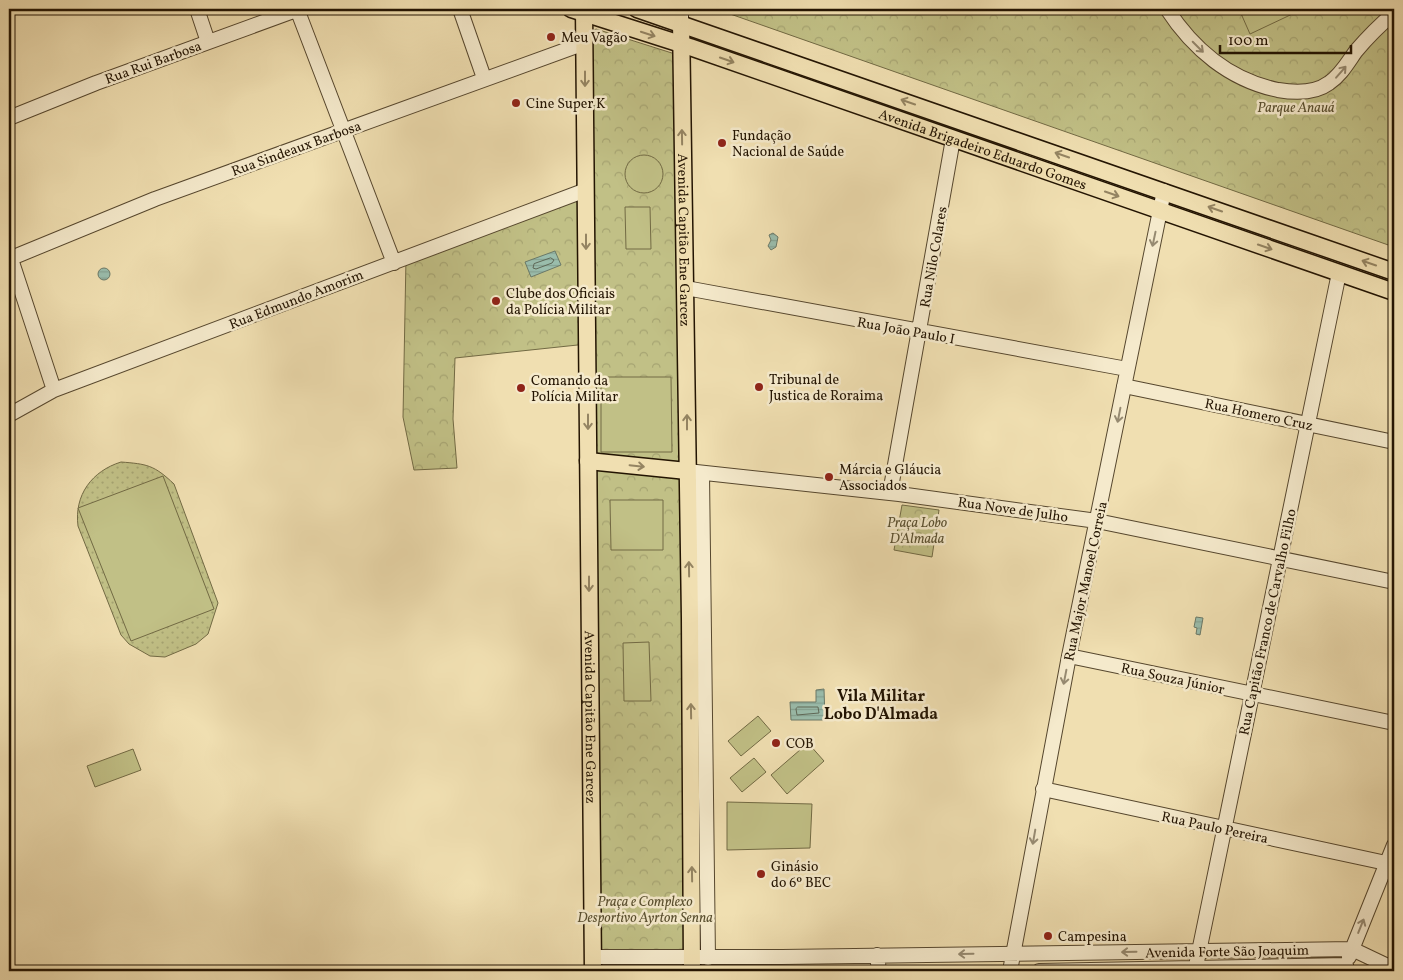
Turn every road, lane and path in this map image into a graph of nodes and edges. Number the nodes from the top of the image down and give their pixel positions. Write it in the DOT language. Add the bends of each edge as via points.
graph roads {
  1 [pos="197,9"];
  2 [pos="298,9"];
  3 [pos="460,9"];
  4 [pos="637,9"];
  5 [pos="1167,9"];
  6 [pos="580,10"];
  7 [pos="1394,13"];
  8 [pos="681,16"];
  9 [pos="208,42"];
  10 [pos="585,43"];
  11 [pos="681,44"];
  12 [pos="484,78"];
  13 [pos="9,118"];
  14 [pos="344,131"];
  15 [pos="953,139"];
  16 [pos="586,190"];
  17 [pos="1164,191"];
  18 [pos="1160,210"];
  19 [pos="9,257"];
  20 [pos="394,263"];
  21 [pos="1394,272"];
  22 [pos="1339,273"];
  23 [pos="686,288"];
  24 [pos="1394,292"];
  25 [pos="919,332"];
  26 [pos="1127,369"];
  27 [pos="1124,386"];
  28 [pos="54,390"];
  29 [pos="9,415"];
  30 [pos="1308,424"];
  31 [pos="1394,442"];
  32 [pos="588,461"];
  33 [pos="695,472"];
  34 [pos="890,493"];
  35 [pos="1097,521"];
  36 [pos="1281,558"];
  37 [pos="1394,582"];
  38 [pos="1069,656"];
  39 [pos="1252,695"];
  40 [pos="1394,723"];
  41 [pos="1043,789"];
  42 [pos="1224,829"];
  43 [pos="1394,844"];
  44 [pos="1386,863"];
  45 [pos="1352,949"];
  46 [pos="1199,950"];
  47 [pos="1013,953"];
  48 [pos="877,955"];
  49 [pos="697,962"];
  50 [pos="593,964"];
  51 [pos="735,964"];
  52 [pos="1345,968"];
  53 [pos="1196,969"];
  54 [pos="1394,969"];
  55 [pos="878,971"];
  56 [pos="1010,971"];
  57 [pos="1038,971"];
  1 -- 9 [label="street"];
  2 -- 9 [label="street, Rua Rui Barbosa"];
  2 -- 14 [label="street"];
  3 -- 12 [label="street"];
  4 -- 8 [label="main road, Avenida Brigadeiro Eduardo Gomes"];
  5 -- 7 [label="street, one-way" via="1195,45 1227,70 1267,88 1298,92 1313,91 1330,83"];
  6 -- 10 [label="main road, Avenida Capitão Ene Garcez"];
  6 -- 11 [label="main road, Avenida Brigadeiro Eduardo Gomes, one-way"];
  8 -- 11 [label="main road, Avenida Capitão Ene Garcez"];
  17 -- 8 [label="main road, Avenida Brigadeiro Eduardo Gomes, one-way"];
  9 -- 13 [label="street, Rua Rui Barbosa"];
  10 -- 12 [label="street, Rua Sindeaux Barbosa"];
  10 -- 16 [label="main road, Avenida Capitão Ene Garcez, one-way"];
  11 -- 15 [label="main road, Avenida Brigadeiro Eduardo Gomes, one-way"];
  23 -- 11 [label="main road, Avenida Capitão Ene Garcez, one-way"];
  12 -- 14 [label="street, Rua Sindeaux Barbosa"];
  14 -- 19 [label="street, Rua Sindeaux Barbosa"];
  14 -- 20 [label="street"];
  15 -- 18 [label="main road, Avenida Brigadeiro Eduardo Gomes, one-way"];
  15 -- 25 [label="street, Rua Nilo Colares"];
  16 -- 20 [label="street, Rua Edmundo Amorim"];
  16 -- 32 [label="main road, Avenida Capitão Ene Garcez, one-way"];
  17 -- 18 [label="street, Rua Major Manoel Correia"];
  21 -- 17 [label="main road, Avenida Brigadeiro Eduardo Gomes, one-way"];
  18 -- 22 [label="main road, Avenida Brigadeiro Eduardo Gomes, one-way"];
  18 -- 26 [label="street, Rua Major Manoel Correia, one-way"];
  19 -- 28 [label="street"];
  20 -- 28 [label="street, Rua Edmundo Amorim"];
  22 -- 24 [label="main road, Avenida Brigadeiro Eduardo Gomes"];
  22 -- 30 [label="street, Rua Capitão Franco de Carvalho Filho"];
  23 -- 25 [label="street, Rua João Paulo I"];
  33 -- 23 [label="main road, Avenida Capitão Ene Garcez, one-way"];
  25 -- 26 [label="street, Rua João Paulo I"];
  25 -- 34 [label="street, Rua Nilo Colares"];
  26 -- 27 [label="street, Rua Major Manoel Correia"];
  27 -- 30 [label="street, Rua Homero Cruz"];
  27 -- 35 [label="street, Rua Major Manoel Correia, one-way"];
  28 -- 29 [label="street, Rua Edmundo Amorim"];
  30 -- 31 [label="street, Rua Homero Cruz"];
  30 -- 36 [label="street, Rua Capitão Franco de Carvalho Filho"];
  32 -- 33 [label="main road, one-way"];
  32 -- 50 [label="main road, Avenida Capitão Ene Garcez, one-way"];
  33 -- 34 [label="street, Rua Nove de Julho"];
  33 -- 49 [label="main road, Avenida Capitão Ene Garcez"];
  34 -- 35 [label="street, Rua Nove de Julho"];
  35 -- 36 [label="street, Rua Nove de Julho"];
  35 -- 38 [label="street, Rua Major Manoel Correia"];
  36 -- 37 [label="street, Rua Nove de Julho"];
  36 -- 39 [label="street, Rua Capitão Franco de Carvalho Filho"];
  38 -- 39 [label="street, Rua Souza Júnior"];
  38 -- 41 [label="street, Rua Major Manoel Correia, one-way"];
  39 -- 40 [label="street, Rua Souza Júnior"];
  39 -- 42 [label="street, Rua Capitão Franco de Carvalho Filho"];
  41 -- 42 [label="street, Rua Paulo Pereira"];
  41 -- 47 [label="street, Rua Major Manoel Correia, one-way"];
  42 -- 44 [label="street, Rua Paulo Pereira"];
  42 -- 46 [label="street, Rua Capitão Franco de Carvalho Filho"];
  43 -- 44 [label="street"];
  45 -- 44 [label="street, one-way"];
  45 -- 46 [label="street, Avenida Forte São Joaquim"];
  45 -- 52 [label="street"];
  45 -- 54 [label="street"];
  46 -- 47 [label="street, Avenida Forte São Joaquim, one-way"];
  46 -- 53 [label="street, Rua Capitão Franco de Carvalho Filho"];
  47 -- 48 [label="street, Avenida Forte São Joaquim, one-way"];
  47 -- 56 [label="street, Rua Major Manoel Correia"];
  48 -- 51 [label="street, Avenida Forte São Joaquim"];
  48 -- 55 [label="street"];
  49 -- 50 [label="street, Avenida Forte São Joaquim"];
  49 -- 51 [label="street, Avenida Forte São Joaquim"];
  52 -- 53 [label="street, Avenida Forte São Joaquim"];
  53 -- 57 [label="street, Avenida Forte São Joaquim"];
}
